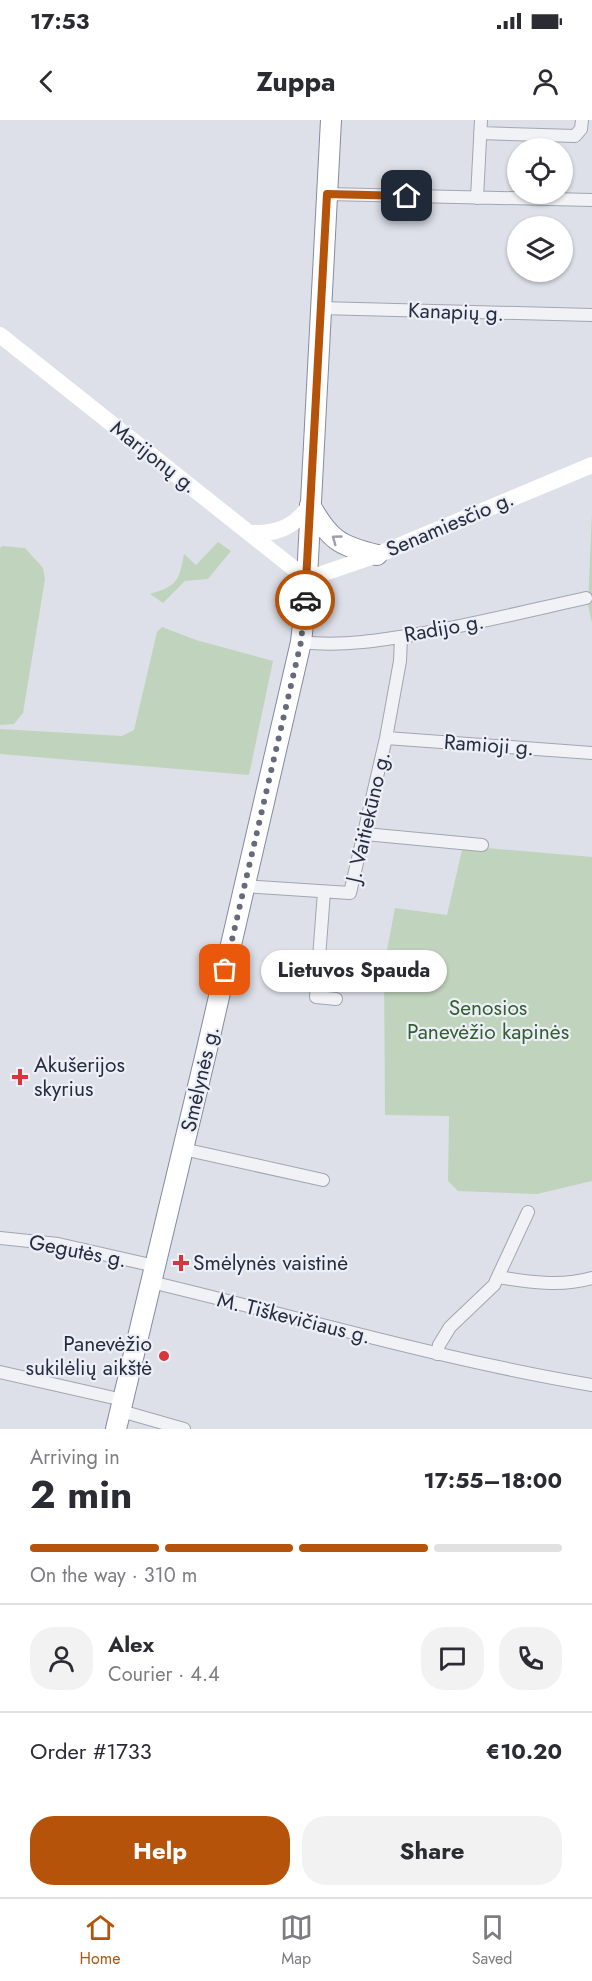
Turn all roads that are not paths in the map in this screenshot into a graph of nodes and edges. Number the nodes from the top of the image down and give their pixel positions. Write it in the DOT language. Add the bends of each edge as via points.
graph roads {
  1 [pos="331,120"];
  2 [pos="481,120"];
  3 [pos="582,120"];
  4 [pos="480,133"];
  5 [pos="327,194"];
  6 [pos="477,198"];
  7 [pos="592,200"];
  8 [pos="320,308"];
  9 [pos="592,315"];
  10 [pos="0,335"];
  11 [pos="592,465"];
  12 [pos="310,505"];
  13 [pos="252,533"];
  14 [pos="376,555"];
  15 [pos="307,579"];
  16 [pos="586,598"];
  17 [pos="401,637"];
  18 [pos="301,642"];
  19 [pos="386,738"];
  20 [pos="592,753"];
  21 [pos="365,834"];
  22 [pos="482,845"];
  23 [pos="244,886"];
  24 [pos="324,892"];
  25 [pos="336,999"];
  26 [pos="183,1149"];
  27 [pos="322,1180"];
  28 [pos="528,1212"];
  29 [pos="0,1238"];
  30 [pos="153,1274"];
  31 [pos="498,1277"];
  32 [pos="592,1278"];
  33 [pos="436,1354"];
  34 [pos="0,1372"];
  35 [pos="592,1385"];
  36 [pos="120,1413"];
  37 [pos="184,1429"];
  1 -- 5 [label="highway, Smėlynės g."];
  2 -- 4 [label="street"];
  3 -- 4 [label="street" via="575,136"];
  4 -- 6 [label="street"];
  5 -- 6 [label="street"];
  5 -- 8 [label="highway, Smėlynės g."];
  6 -- 7 [label="street"];
  8 -- 9 [label="street, Kanapių g."];
  8 -- 12 [label="highway, Smėlynės g."];
  10 -- 13 [label="main road, Marijonų g."];
  11 -- 14 [label="main road, Senamiesčio g."];
  12 -- 13 [label="main road" via="282,530"];
  14 -- 12 [label="highway, one-way" via="341,544 328,534"];
  12 -- 15 [label="highway, Smėlynės g."];
  13 -- 15 [label="main road, Marijonų g."];
  14 -- 15 [label="main road, Senamiesčio g."];
  15 -- 18 [label="highway, Smėlynės g."];
  16 -- 17 [label="street, Radijo g."];
  17 -- 18 [label="street, Radijo g." via="322,644"];
  17 -- 19 [label="street, J. Vaitiekūno g."];
  18 -- 23 [label="highway, Smėlynės g."];
  19 -- 20 [label="street, Ramioji g."];
  19 -- 21 [label="street, J. Vaitiekūno g."];
  21 -- 22 [label="street"];
  21 -- 24 [label="street, J. Vaitiekūno g." via="350,894"];
  23 -- 24 [label="street, J. Vaitiekūno g."];
  23 -- 26 [label="highway, Smėlynės g."];
  24 -- 25 [label="street" via="316,997"];
  26 -- 27 [label="street"];
  26 -- 30 [label="highway, Smėlynės g."];
  28 -- 31 [label="street"];
  29 -- 30 [label="street, Gegutės g." via="58,1244"];
  30 -- 33 [label="street, M. Tiškevičiaus g."];
  30 -- 36 [label="highway, Smėlynės g."];
  31 -- 32 [label="street" via="537,1283"];
  31 -- 33 [label="street" via="450,1326"];
  33 -- 35 [label="street, M. Tiškevičiaus g."];
  34 -- 36 [label="street"];
  36 -- 37 [label="street"];
}
